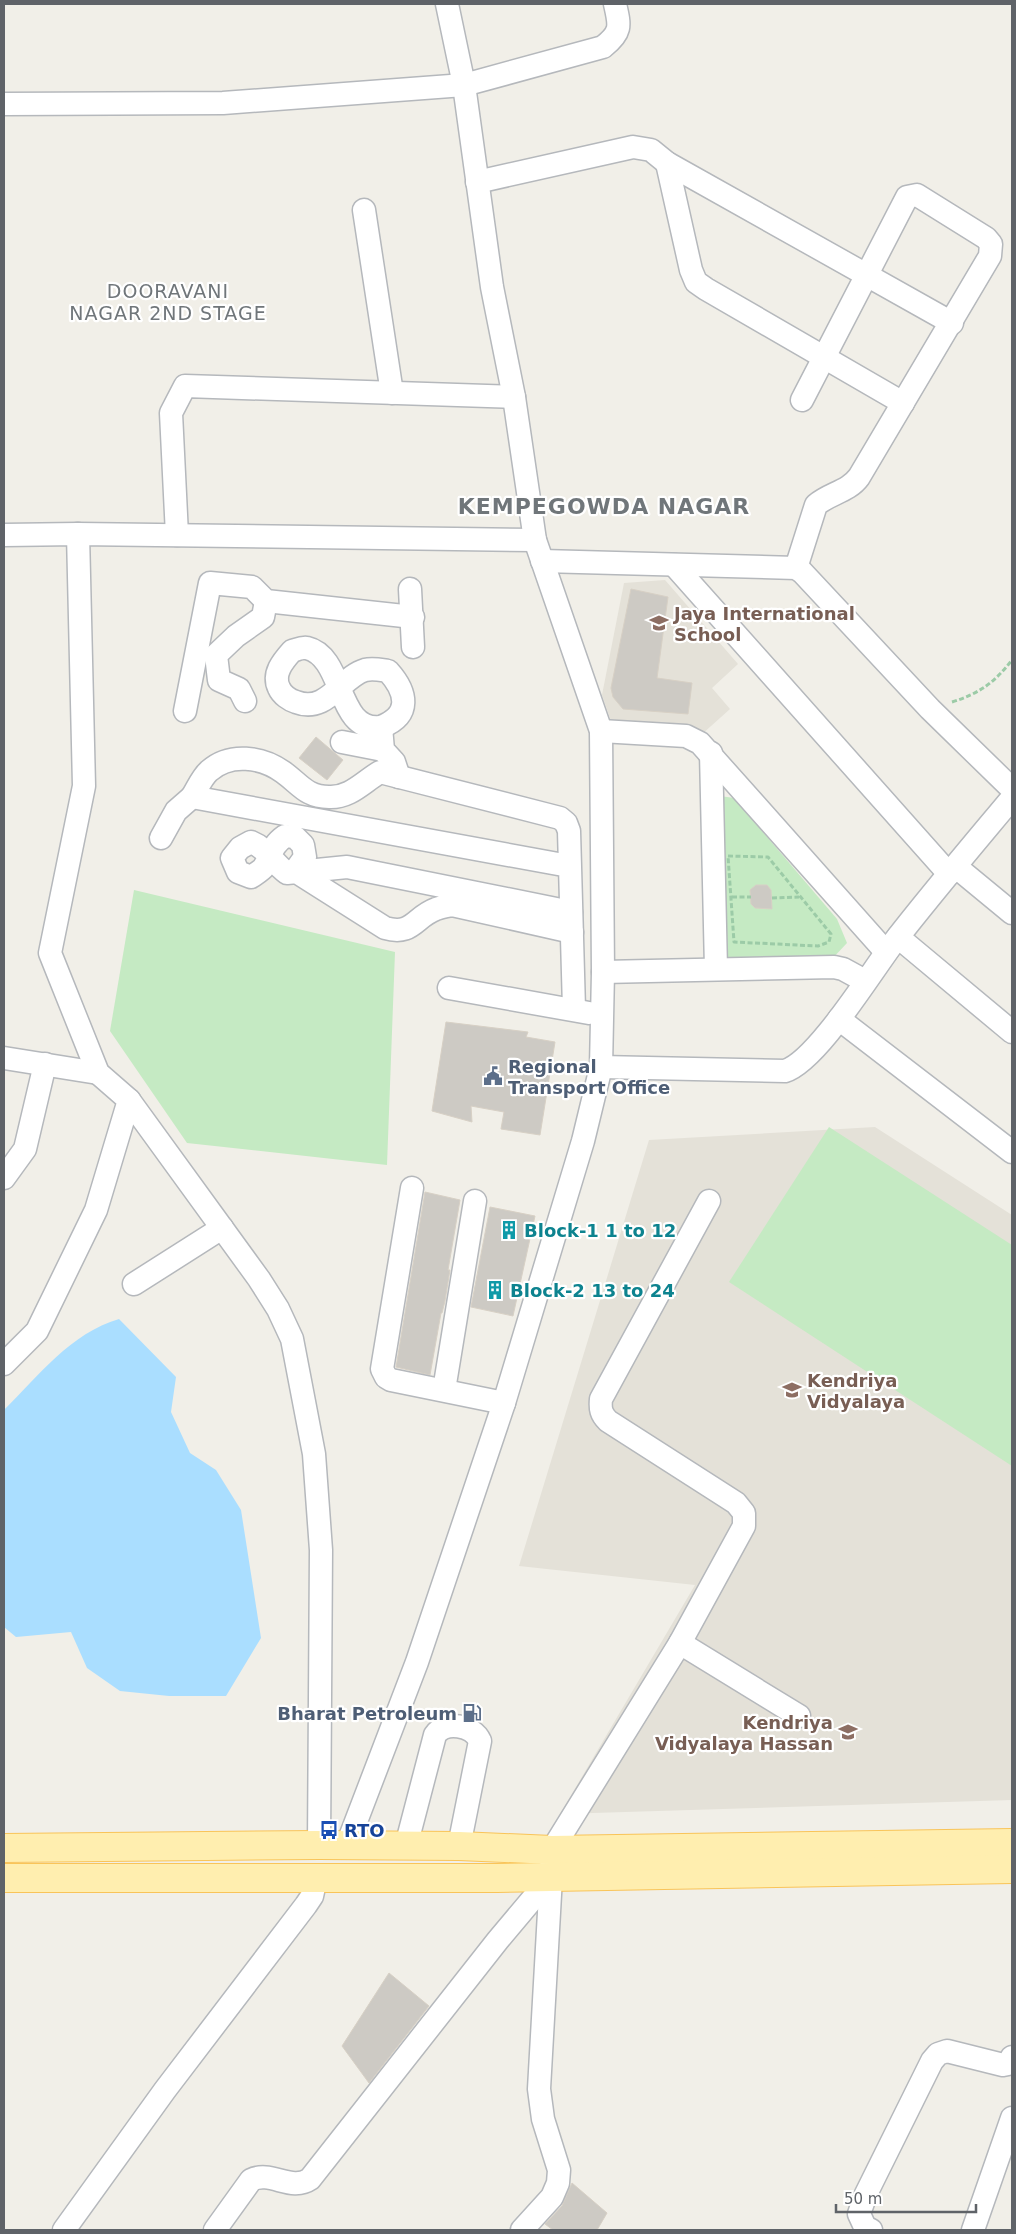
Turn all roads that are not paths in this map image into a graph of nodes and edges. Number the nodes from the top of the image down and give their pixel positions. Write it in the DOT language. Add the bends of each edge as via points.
graph roads {
  1 [pos="447,4"];
  2 [pos="615,4"];
  3 [pos="464,85"];
  4 [pos="4,104"];
  5 [pos="667,163"];
  6 [pos="477,182"];
  7 [pos="364,210"];
  8 [pos="866,275"];
  9 [pos="952,323"];
  10 [pos="824,356"];
  11 [pos="392,393"];
  12 [pos="514,397"];
  13 [pos="802,400"];
  14 [pos="903,403"];
  15 [pos="78,534"];
  16 [pos="4,535"];
  17 [pos="177,535"];
  18 [pos="535,540"];
  19 [pos="542,561"];
  20 [pos="674,565"];
  21 [pos="796,568"];
  22 [pos="410,589"];
  23 [pos="266,601"];
  24 [pos="413,617"];
  25 [pos="413,647"];
  26 [pos="245,700"];
  27 [pos="185,711"];
  28 [pos="381,727"];
  29 [pos="601,731"];
  30 [pos="342,742"];
  31 [pos="383,750"];
  32 [pos="711,753"];
  33 [pos="399,777"];
  34 [pos="1012,789"];
  35 [pos="192,797"];
  36 [pos="1012,798"];
  37 [pos="161,838"];
  38 [pos="569,866"];
  39 [pos="952,870"];
  40 [pos="296,871"];
  41 [pos="1012,913"];
  42 [pos="571,922"];
  43 [pos="892,944"];
  44 [pos="716,969"];
  45 [pos="603,972"];
  46 [pos="865,980"];
  47 [pos="449,988"];
  48 [pos="574,1009"];
  49 [pos="602,1016"];
  50 [pos="839,1020"];
  51 [pos="1012,1032"];
  52 [pos="4,1058"];
  53 [pos="46,1064"];
  54 [pos="601,1067"];
  55 [pos="98,1073"];
  56 [pos="129,1100"];
  57 [pos="1012,1152"];
  58 [pos="4,1178"];
  59 [pos="412,1188"];
  60 [pos="475,1201"];
  61 [pos="709,1201"];
  62 [pos="222,1228"];
  63 [pos="134,1284"];
  64 [pos="4,1364"];
  65 [pos="444,1390"];
  66 [pos="504,1403"];
  67 [pos="680,1643"];
  68 [pos="798,1716"];
  69 [pos="1012,1843"];
  70 [pos="319,1845"];
  71 [pos="347,1845"];
  72 [pos="406,1846"];
  73 [pos="459,1846"];
  74 [pos="4,1848"];
  75 [pos="552,1850"];
  76 [pos="1012,1869"];
  77 [pos="551,1877"];
  78 [pos="4,1878"];
  79 [pos="316,1878"];
  80 [pos="1011,2062"];
  81 [pos="1012,2118"];
  82 [pos="530,2228"];
  83 [pos="64,2230"];
  84 [pos="215,2230"];
  85 [pos="871,2230"];
  86 [pos="973,2230"];
  1 -- 3 [label="street"];
  2 -- 3 [label="street" via="620,24 615,38 603,47"];
  3 -- 4 [label="street" via="223,103"];
  3 -- 6 [label="street"];
  5 -- 6 [label="street" via="651,150 633,147"];
  5 -- 8 [label="street"];
  5 -- 10 [label="street" via="696,282"];
  6 -- 12 [label="street" via="492,287"];
  7 -- 11 [label="street"];
  8 -- 9 [label="street"];
  8 -- 9 [label="street" via="904,201 917,195 980,234 990,244 990,256"];
  8 -- 10 [label="street"];
  9 -- 14 [label="street"];
  10 -- 13 [label="street"];
  10 -- 14 [label="street"];
  11 -- 12 [label="street"];
  11 -- 17 [label="street" via="185,386 170,413"];
  12 -- 18 [label="street"];
  14 -- 21 [label="street" via="853,485 816,505"];
  15 -- 16 [label="street"];
  15 -- 17 [label="street"];
  15 -- 55 [label="street" via="84,786 50,953"];
  17 -- 18 [label="street"];
  18 -- 19 [label="street"];
  19 -- 20 [label="street"];
  19 -- 29 [label="street"];
  20 -- 21 [label="street"];
  20 -- 39 [label="street"];
  21 -- 34 [label="street" via="930,709"];
  22 -- 24 [label="street"];
  23 -- 24 [label="street"];
  23 -- 26 [label="street" via="263,617 236,636 216,656 219,680 239,689"];
  23 -- 27 [label="street" via="252,587 210,583"];
  24 -- 25 [label="street"];
  28 -- 28 [label="street" via="398,716 403,706 403,694 400,684 388,671 364,670 340,688 352,714 362,724"];
  28 -- 31 [label="street"];
  29 -- 32 [label="street" via="686,736"];
  29 -- 45 [label="street"];
  30 -- 31 [label="street"];
  31 -- 33 [label="street" via="394,762"];
  32 -- 43 [label="street"];
  32 -- 44 [label="street"];
  33 -- 35 [label="street" via="380,772 354,792 330,798 306,792 284,772 262,760 232,758 208,771"];
  33 -- 38 [label="street" via="560,818 568,831"];
  35 -- 37 [label="street" via="176,811"];
  35 -- 38 [label="street"];
  36 -- 39 [label="street"];
  38 -- 42 [label="street"];
  39 -- 41 [label="street"];
  39 -- 43 [label="street"];
  40 -- 40 [label="street" via="287,873 269,856 275,843 285,836 295,837 303,844 305,857"];
  40 -- 42 [label="street" via="347,867"];
  40 -- 42 [label="street" via="385,928 398,932 435,909 452,905"];
  42 -- 48 [label="street"];
  43 -- 46 [label="street"];
  43 -- 51 [label="street"];
  44 -- 45 [label="street"];
  44 -- 46 [label="street" via="834,967"];
  45 -- 49 [label="street"];
  46 -- 50 [label="street"];
  47 -- 48 [label="street"];
  48 -- 49 [label="street"];
  49 -- 54 [label="street"];
  50 -- 54 [label="street" via="800,1064 785,1071"];
  50 -- 57 [label="street"];
  52 -- 53 [label="street"];
  53 -- 55 [label="street"];
  53 -- 58 [label="street" via="25,1149"];
  54 -- 66 [label="street" via="583,1142"];
  55 -- 56 [label="street"];
  56 -- 62 [label="street"];
  56 -- 64 [label="street" via="96,1210 37,1331"];
  59 -- 65 [label="street" via="382,1369 391,1380"];
  60 -- 65 [label="street"];
  61 -- 67 [label="street" via="601,1399 600,1407 608,1421 736,1503 744,1513 744,1526"];
  62 -- 63 [label="street"];
  62 -- 70 [label="street" via="278,1309 292,1339 314,1454 322,1550"];
  65 -- 66 [label="street"];
  66 -- 71 [label="street" via="417,1662"];
  67 -- 68 [label="street"];
  67 -- 75 [label="street"];
  69 -- 75 [label="main road"];
  70 -- 71 [label="main road"];
  70 -- 74 [label="main road"];
  70 -- 79 [label="main road"];
  71 -- 72 [label="main road"];
  72 -- 73 [label="main road"];
  72 -- 73 [label="street" via="435,1735 446,1726 472,1731 480,1741"];
  73 -- 75 [label="main road"];
  75 -- 77 [label="street"];
  76 -- 77 [label="main road"];
  77 -- 79 [label="main road"];
  77 -- 82 [label="street" via="539,2088 543,2119 559,2170 552,2197"];
  77 -- 84 [label="street" via="310,2179 296,2185 265,2177 251,2180"];
  78 -- 79 [label="main road"];
  79 -- 83 [label="street" via="312,1896 306,1905"];
  80 -- 85 [label="street" via="1003,2066 947,2051 932,2061 866,2194 859,2214 865,2227"];
  81 -- 86 [label="street"];
}
